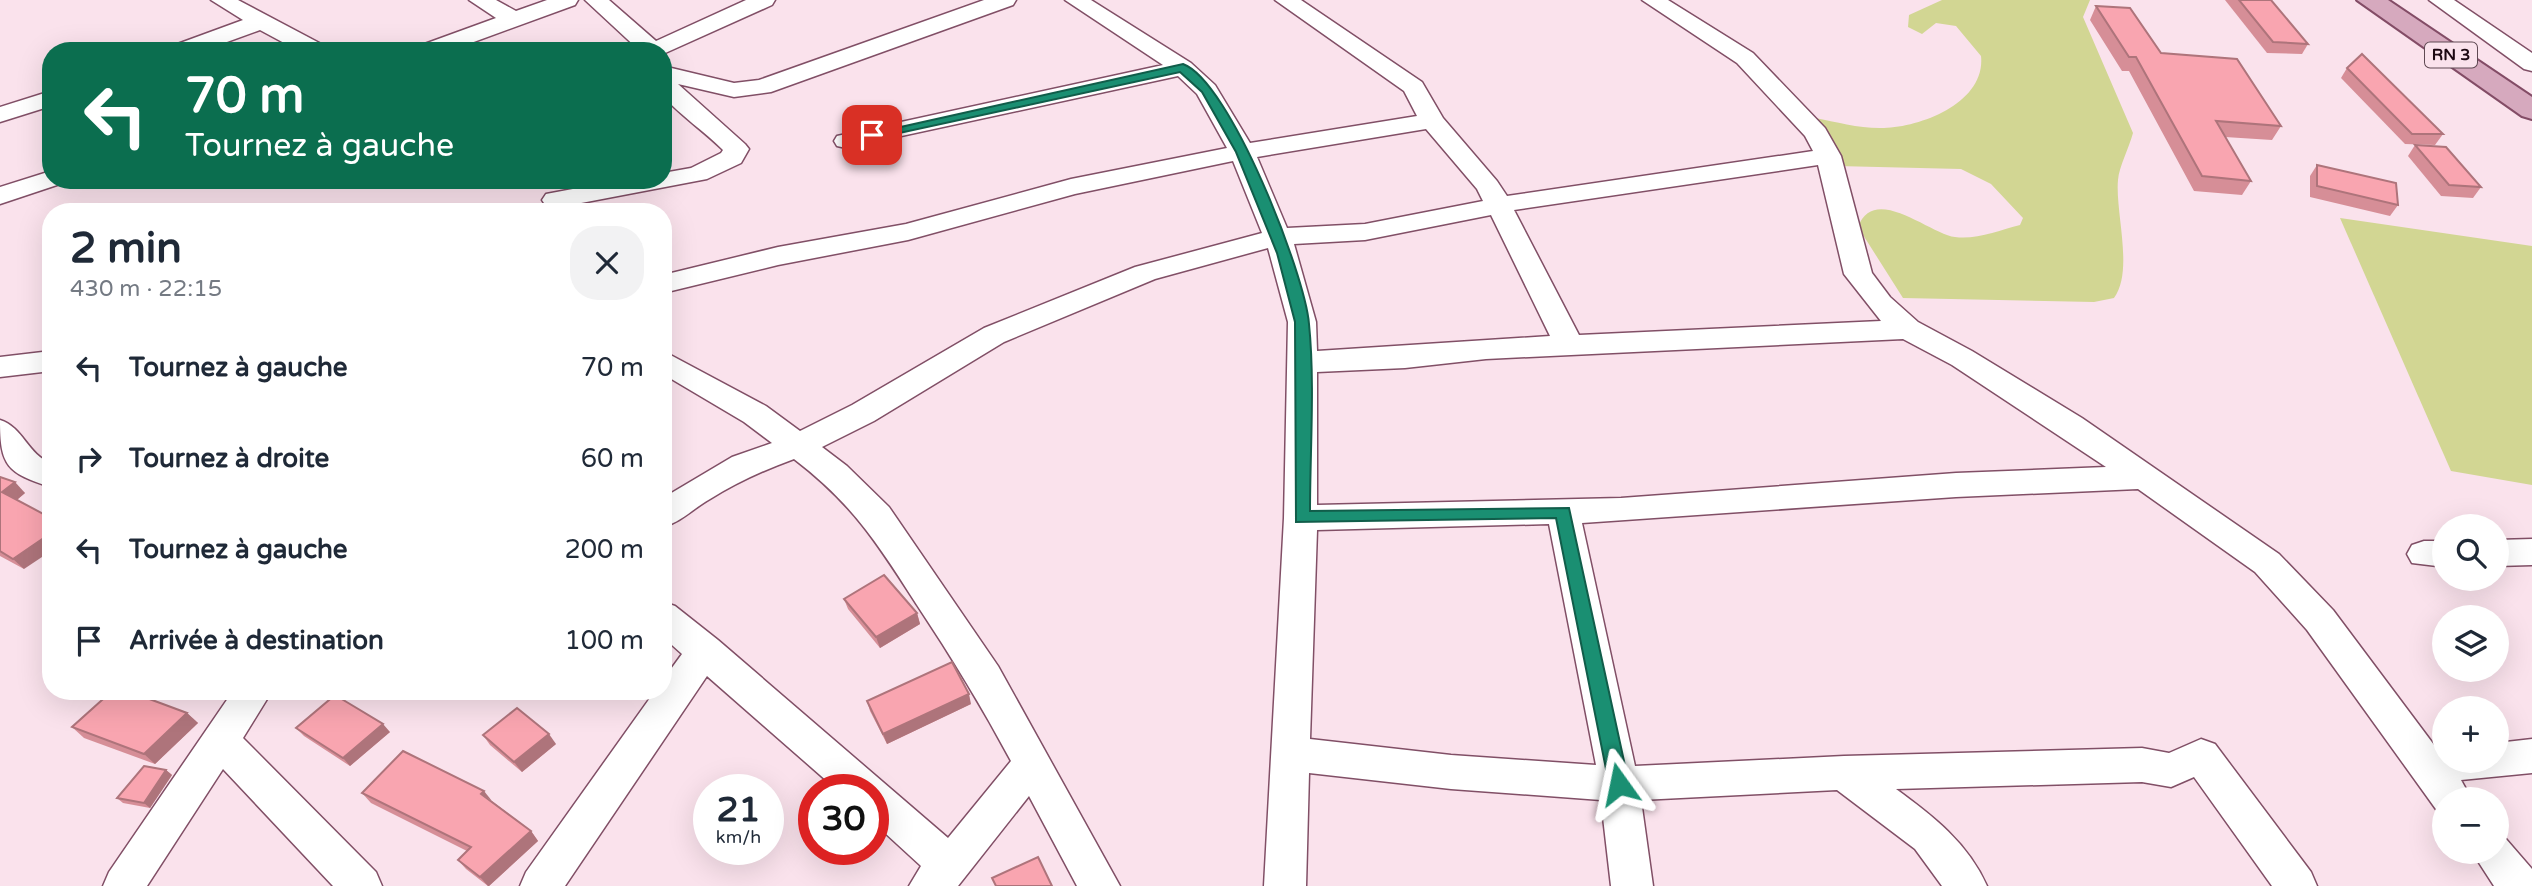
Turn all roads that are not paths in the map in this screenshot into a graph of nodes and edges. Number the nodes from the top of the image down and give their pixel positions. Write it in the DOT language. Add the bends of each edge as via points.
graph roads {
  1 [pos="222,0"];
  2 [pos="480,0"];
  3 [pos="567,0"];
  4 [pos="596,0"];
  5 [pos="764,0"];
  6 [pos="1005,0"];
  7 [pos="1076,0"];
  8 [pos="1286,0"];
  9 [pos="1653,0"];
  10 [pos="2370,0"];
  11 [pos="2440,0"];
  12 [pos="516,20"];
  13 [pos="260,22"];
  14 [pos="205,42"];
  15 [pos="299,42"];
  16 [pos="454,42"];
  17 [pos="644,42"];
  18 [pos="672,43"];
  19 [pos="2532,64"];
  20 [pos="1183,68"];
  21 [pos="672,77"];
  22 [pos="734,90"];
  23 [pos="672,92"];
  24 [pos="42,101"];
  25 [pos="2532,110"];
  26 [pos="0,115"];
  27 [pos="1432,121"];
  28 [pos="712,125"];
  29 [pos="846,141"];
  30 [pos="1242,152"];
  31 [pos="1828,156"];
  32 [pos="672,180"];
  33 [pos="42,182"];
  34 [pos="545,189"];
  35 [pos="633,189"];
  36 [pos="0,196"];
  37 [pos="557,203"];
  38 [pos="572,203"];
  39 [pos="1499,206"];
  40 [pos="1277,237"];
  41 [pos="672,282"];
  42 [pos="1908,328"];
  43 [pos="1569,345"];
  44 [pos="1303,362"];
  45 [pos="42,363"];
  46 [pos="672,366"];
  47 [pos="0,368"];
  48 [pos="0,431"];
  49 [pos="797,446"];
  50 [pos="42,472"];
  51 [pos="2147,477"];
  52 [pos="672,509"];
  53 [pos="1563,512"];
  54 [pos="1301,518"];
  55 [pos="2532,552"];
  56 [pos="2509,553"];
  57 [pos="672,623"];
  58 [pos="705,650"];
  59 [pos="672,697"];
  60 [pos="248,700"];
  61 [pos="670,700"];
  62 [pos="220,741"];
  63 [pos="1291,754"];
  64 [pos="2532,756"];
  65 [pos="2509,759"];
  66 [pos="1031,763"];
  67 [pos="2430,767"];
  68 [pos="1844,772"];
  69 [pos="847,774"];
  70 [pos="1619,784"];
  71 [pos="2443,787"];
  72 [pos="889,816"];
  73 [pos="2502,864"];
  74 [pos="940,876"];
  75 [pos="124,886"];
  76 [pos="361,886"];
  77 [pos="541,886"];
  78 [pos="1099,886"];
  79 [pos="1285,886"];
  80 [pos="1632,886"];
  81 [pos="1966,886"];
  82 [pos="2296,886"];
  83 [pos="2520,886"];
  1 -- 13 [label="street"];
  2 -- 12 [label="street"];
  3 -- 12 [label="street"];
  4 -- 17 [label="street"];
  5 -- 18 [label="street"];
  6 -- 22 [label="street" via="809,73"];
  7 -- 20 [label="street"];
  8 -- 27 [label="street" via="1414,87"];
  9 -- 31 [label="street" via="1745,58 1816,133"];
  10 -- 25 [label="main road, RN 3"];
  11 -- 19 [label="street"];
  12 -- 16 [label="street"];
  13 -- 14 [label="street"];
  13 -- 15 [label="street"];
  20 -- 29 [label="street"];
  20 -- 30 [label="street" via="1206,90"];
  21 -- 22 [label="street"];
  22 -- 28 [label="street" via="714,105"];
  23 -- 28 [label="street"];
  24 -- 26 [label="street"];
  27 -- 30 [label="street"];
  27 -- 39 [label="street" via="1488,186"];
  28 -- 32 [label="street" via="736,149 732,158"];
  30 -- 40 [label="street"];
  30 -- 41 [label="street" via="1072,187 908,232"];
  31 -- 39 [label="street"];
  31 -- 42 [label="street" via="1858,274 1881,304"];
  33 -- 36 [label="street"];
  34 -- 37 [label="street"];
  35 -- 38 [label="street"];
  39 -- 40 [label="street" via="1366,232"];
  39 -- 43 [label="street"];
  40 -- 44 [label="street" via="1302,322"];
  40 -- 49 [label="street" via="1145,273 994,335 863,413"];
  42 -- 43 [label="street"];
  42 -- 51 [label="street"];
  43 -- 44 [label="street"];
  44 -- 54 [label="street"];
  45 -- 47 [label="street"];
  46 -- 49 [label="street" via="755,414"];
  48 -- 50 [label="street" via="30,468"];
  49 -- 52 [label="street" via="743,465"];
  49 -- 66 [label="street" via="835,474 877,516 985,677"];
  51 -- 53 [label="street"];
  51 -- 67 [label="street" via="2267,563 2320,620"];
  53 -- 54 [label="street"];
  53 -- 70 [label="street"];
  54 -- 63 [label="street"];
  55 -- 56 [label="street"];
  57 -- 58 [label="street"];
  58 -- 59 [label="street"];
  58 -- 69 [label="street"];
  60 -- 62 [label="street"];
  61 -- 77 [label="street"];
  62 -- 75 [label="street"];
  62 -- 76 [label="street"];
  63 -- 70 [label="street"];
  63 -- 79 [label="street"];
  64 -- 65 [label="street"];
  66 -- 74 [label="street"];
  66 -- 78 [label="street"];
  67 -- 71 [label="street"];
  68 -- 70 [label="street"];
  68 -- 81 [label="street" via="1929,836"];
  68 -- 82 [label="street" via="2142,765 2171,770 2201,756"];
  70 -- 80 [label="street"];
  72 -- 74 [label="street"];
  73 -- 83 [label="street"];
}
